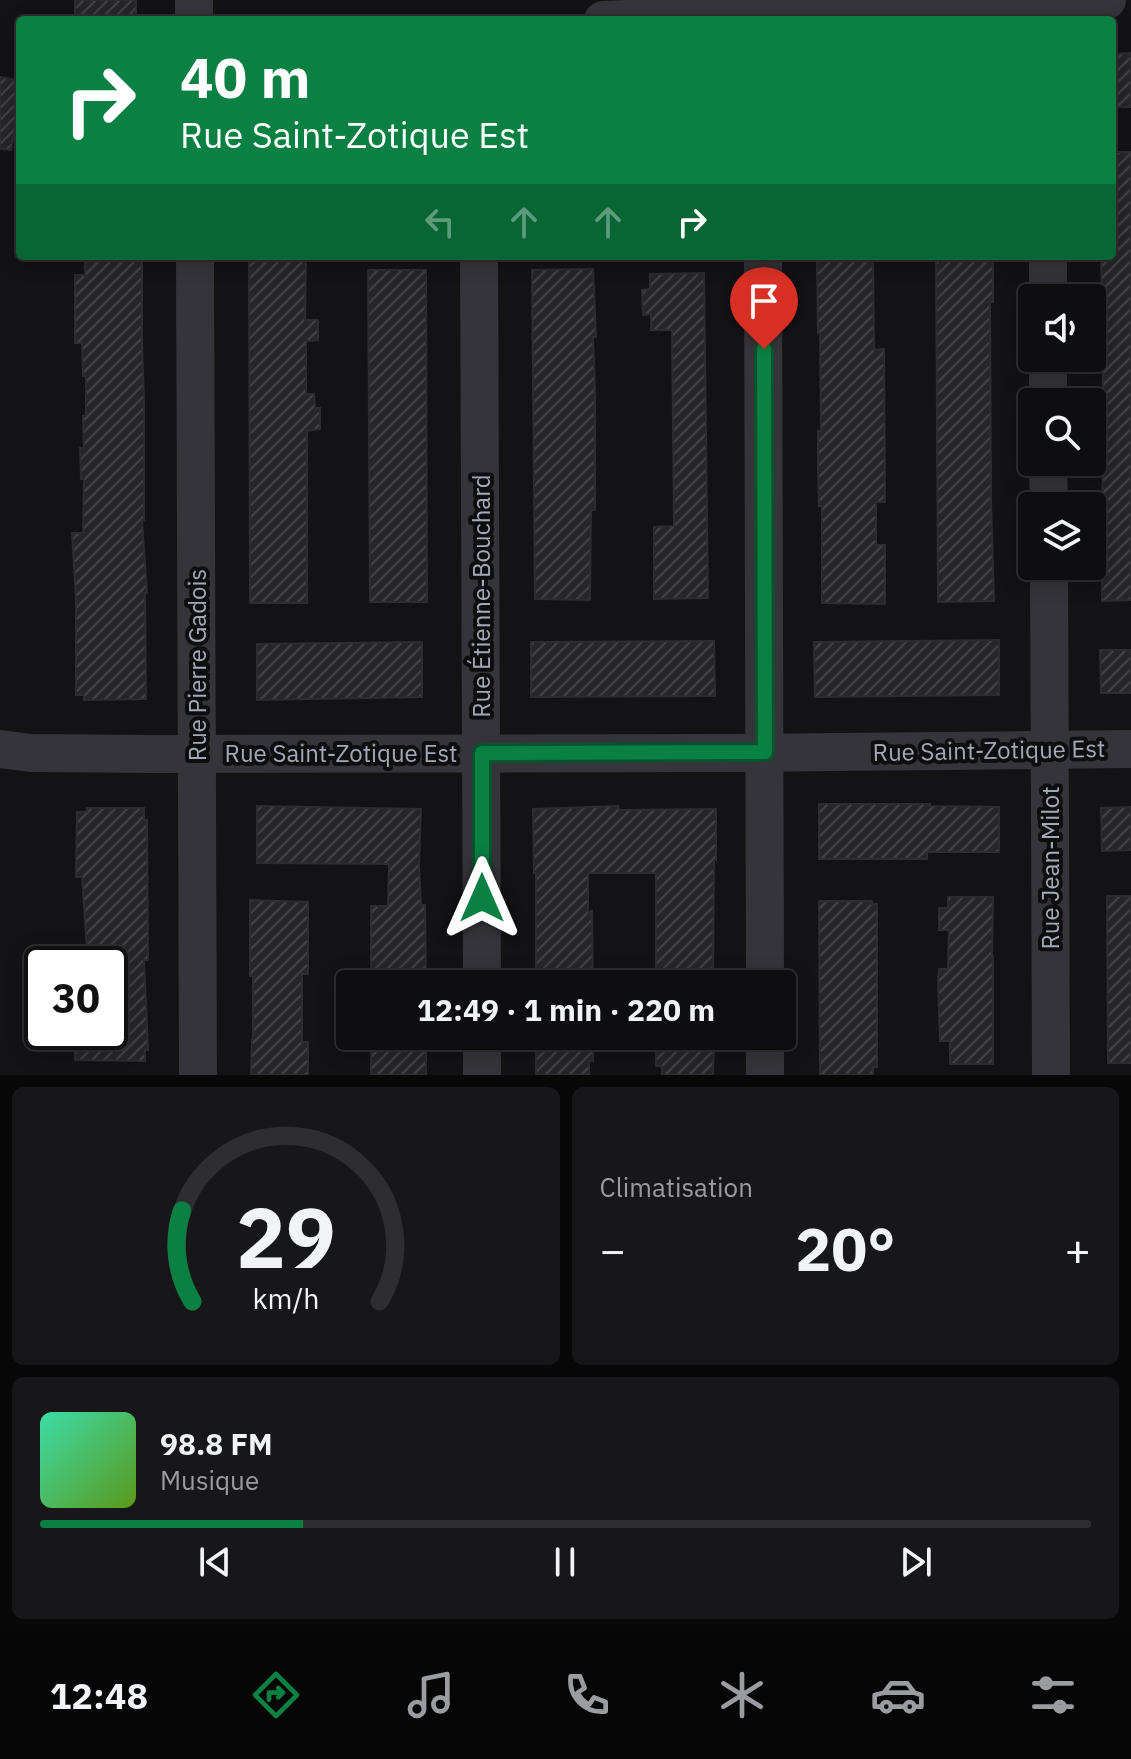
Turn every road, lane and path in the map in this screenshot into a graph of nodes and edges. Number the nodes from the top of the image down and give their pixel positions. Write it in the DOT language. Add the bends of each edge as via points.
graph roads {
  1 [pos="1107,0"];
  2 [pos="1047,11"];
  3 [pos="763,16"];
  4 [pos="195,260"];
  5 [pos="479,260"];
  6 [pos="763,260"];
  7 [pos="1048,260"];
  8 [pos="1048,284"];
  9 [pos="1049,580"];
  10 [pos="1131,749"];
  11 [pos="1050,750"];
  12 [pos="16,751"];
  13 [pos="765,752"];
  14 [pos="482,753"];
  15 [pos="197,754"];
  16 [pos="482,970"];
  17 [pos="765,970"];
  18 [pos="482,1050"];
  19 [pos="765,1050"];
  20 [pos="198,1075"];
  21 [pos="482,1075"];
  22 [pos="765,1075"];
  23 [pos="1051,1075"];
  1 -- 2 [label="street"];
  2 -- 3 [label="street"];
  4 -- 15 [label="street, Rue Pierre Gadois"];
  5 -- 14 [label="street, Rue Étienne-Bouchard"];
  6 -- 13 [label="street"];
  7 -- 8 [label="street"];
  9 -- 11 [label="street, Rue Jean-Milot"];
  10 -- 11 [label="street, Rue Saint-Zotique Est"];
  11 -- 13 [label="street, Rue Saint-Zotique Est"];
  11 -- 23 [label="street, Rue Jean-Milot"];
  12 -- 15 [label="street, Rue Saint-Zotique Est"];
  13 -- 14 [label="street, Rue Saint-Zotique Est"];
  13 -- 17 [label="street"];
  14 -- 15 [label="street, Rue Saint-Zotique Est"];
  14 -- 16 [label="street, Rue Étienne-Bouchard"];
  15 -- 20 [label="street, Rue Pierre Gadois"];
  18 -- 21 [label="street"];
  19 -- 22 [label="street"];
}
